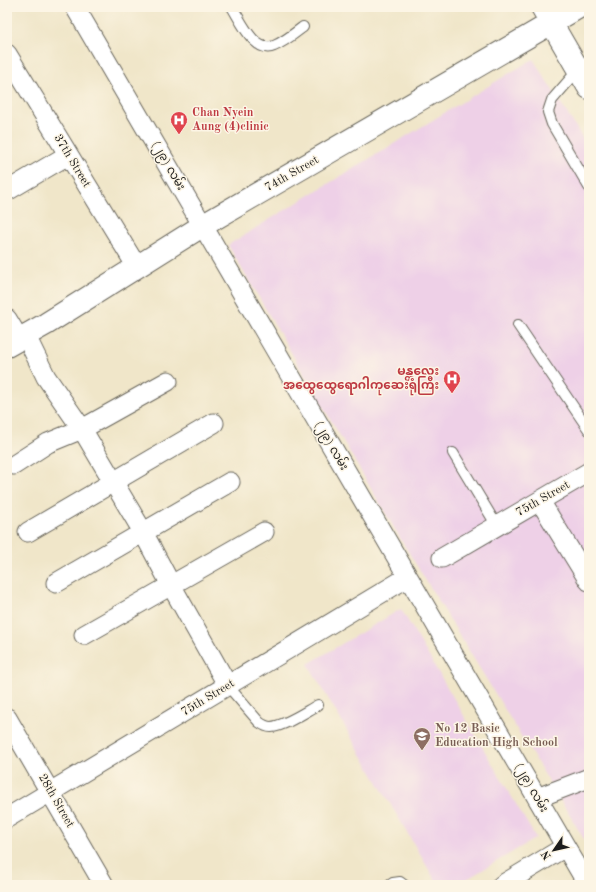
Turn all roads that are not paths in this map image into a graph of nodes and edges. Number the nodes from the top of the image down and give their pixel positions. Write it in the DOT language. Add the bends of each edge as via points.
graph roads {
  1 [pos="74,7"];
  2 [pos="232,7"];
  3 [pos="579,7"];
  4 [pos="547,15"];
  5 [pos="303,27"];
  6 [pos="9,61"];
  7 [pos="584,79"];
  8 [pos="68,154"];
  9 [pos="589,187"];
  10 [pos="7,191"];
  11 [pos="202,226"];
  12 [pos="137,267"];
  13 [pos="7,319"];
  14 [pos="518,325"];
  15 [pos="18,340"];
  16 [pos="168,382"];
  17 [pos="214,422"];
  18 [pos="82,429"];
  19 [pos="589,430"];
  20 [pos="453,453"];
  21 [pos="14,465"];
  22 [pos="589,472"];
  23 [pos="112,482"];
  24 [pos="230,482"];
  25 [pos="540,501"];
  26 [pos="497,526"];
  27 [pos="28,532"];
  28 [pos="143,532"];
  29 [pos="264,532"];
  30 [pos="442,558"];
  31 [pos="408,577"];
  32 [pos="589,581"];
  33 [pos="56,583"];
  34 [pos="171,585"];
  35 [pos="84,635"];
  36 [pos="228,686"];
  37 [pos="318,705"];
  38 [pos="7,718"];
  39 [pos="589,778"];
  40 [pos="51,792"];
  41 [pos="537,798"];
  42 [pos="7,818"];
  43 [pos="565,847"];
  44 [pos="104,885"];
  45 [pos="390,885"];
  46 [pos="404,885"];
  47 [pos="502,885"];
  48 [pos="588,885"];
  1 -- 11 [label="street, (၂၉) လမ်း"];
  2 -- 5 [label="lane" via="250,36 264,47 273,47"];
  3 -- 4 [label="street, 74th Street"];
  4 -- 7 [label="street"];
  4 -- 11 [label="street, 74th Street"];
  6 -- 8 [label="street, 37th Street"];
  7 -- 9 [label="lane" via="552,100 548,112 552,124"];
  8 -- 10 [label="street"];
  8 -- 12 [label="street, 37th Street"];
  11 -- 12 [label="street, 74th Street"];
  11 -- 31 [label="street, (၂၉) လမ်း"];
  12 -- 15 [label="street, 74th Street"];
  13 -- 15 [label="street"];
  14 -- 19 [label="lane"];
  15 -- 18 [label="street"];
  16 -- 18 [label="street"];
  17 -- 23 [label="street"];
  18 -- 21 [label="street" via="48,443"];
  18 -- 23 [label="street"];
  20 -- 26 [label="lane"];
  22 -- 25 [label="street, 75th Street"];
  23 -- 27 [label="street"];
  23 -- 28 [label="street"];
  24 -- 28 [label="street"];
  25 -- 26 [label="street, 75th Street"];
  25 -- 32 [label="street"];
  26 -- 30 [label="street, 75th Street"];
  28 -- 33 [label="street"];
  28 -- 34 [label="street"];
  29 -- 34 [label="street"];
  31 -- 36 [label="street, 75th Street"];
  31 -- 41 [label="street, (၂၉) လမ်း"];
  34 -- 35 [label="street"];
  34 -- 36 [label="street"];
  36 -- 37 [label="lane" via="264,726 280,724"];
  36 -- 40 [label="street, 75th Street"];
  38 -- 40 [label="street, 28th Street"];
  39 -- 41 [label="street"];
  40 -- 42 [label="street, 75th Street"];
  40 -- 44 [label="street, 28th Street"];
  41 -- 43 [label="street, (၂၉) လမ်း"];
  43 -- 47 [label="street"];
  43 -- 48 [label="street, (၂၉) လမ်း"];
  45 -- 46 [label="lane" via="400,882"];
}
